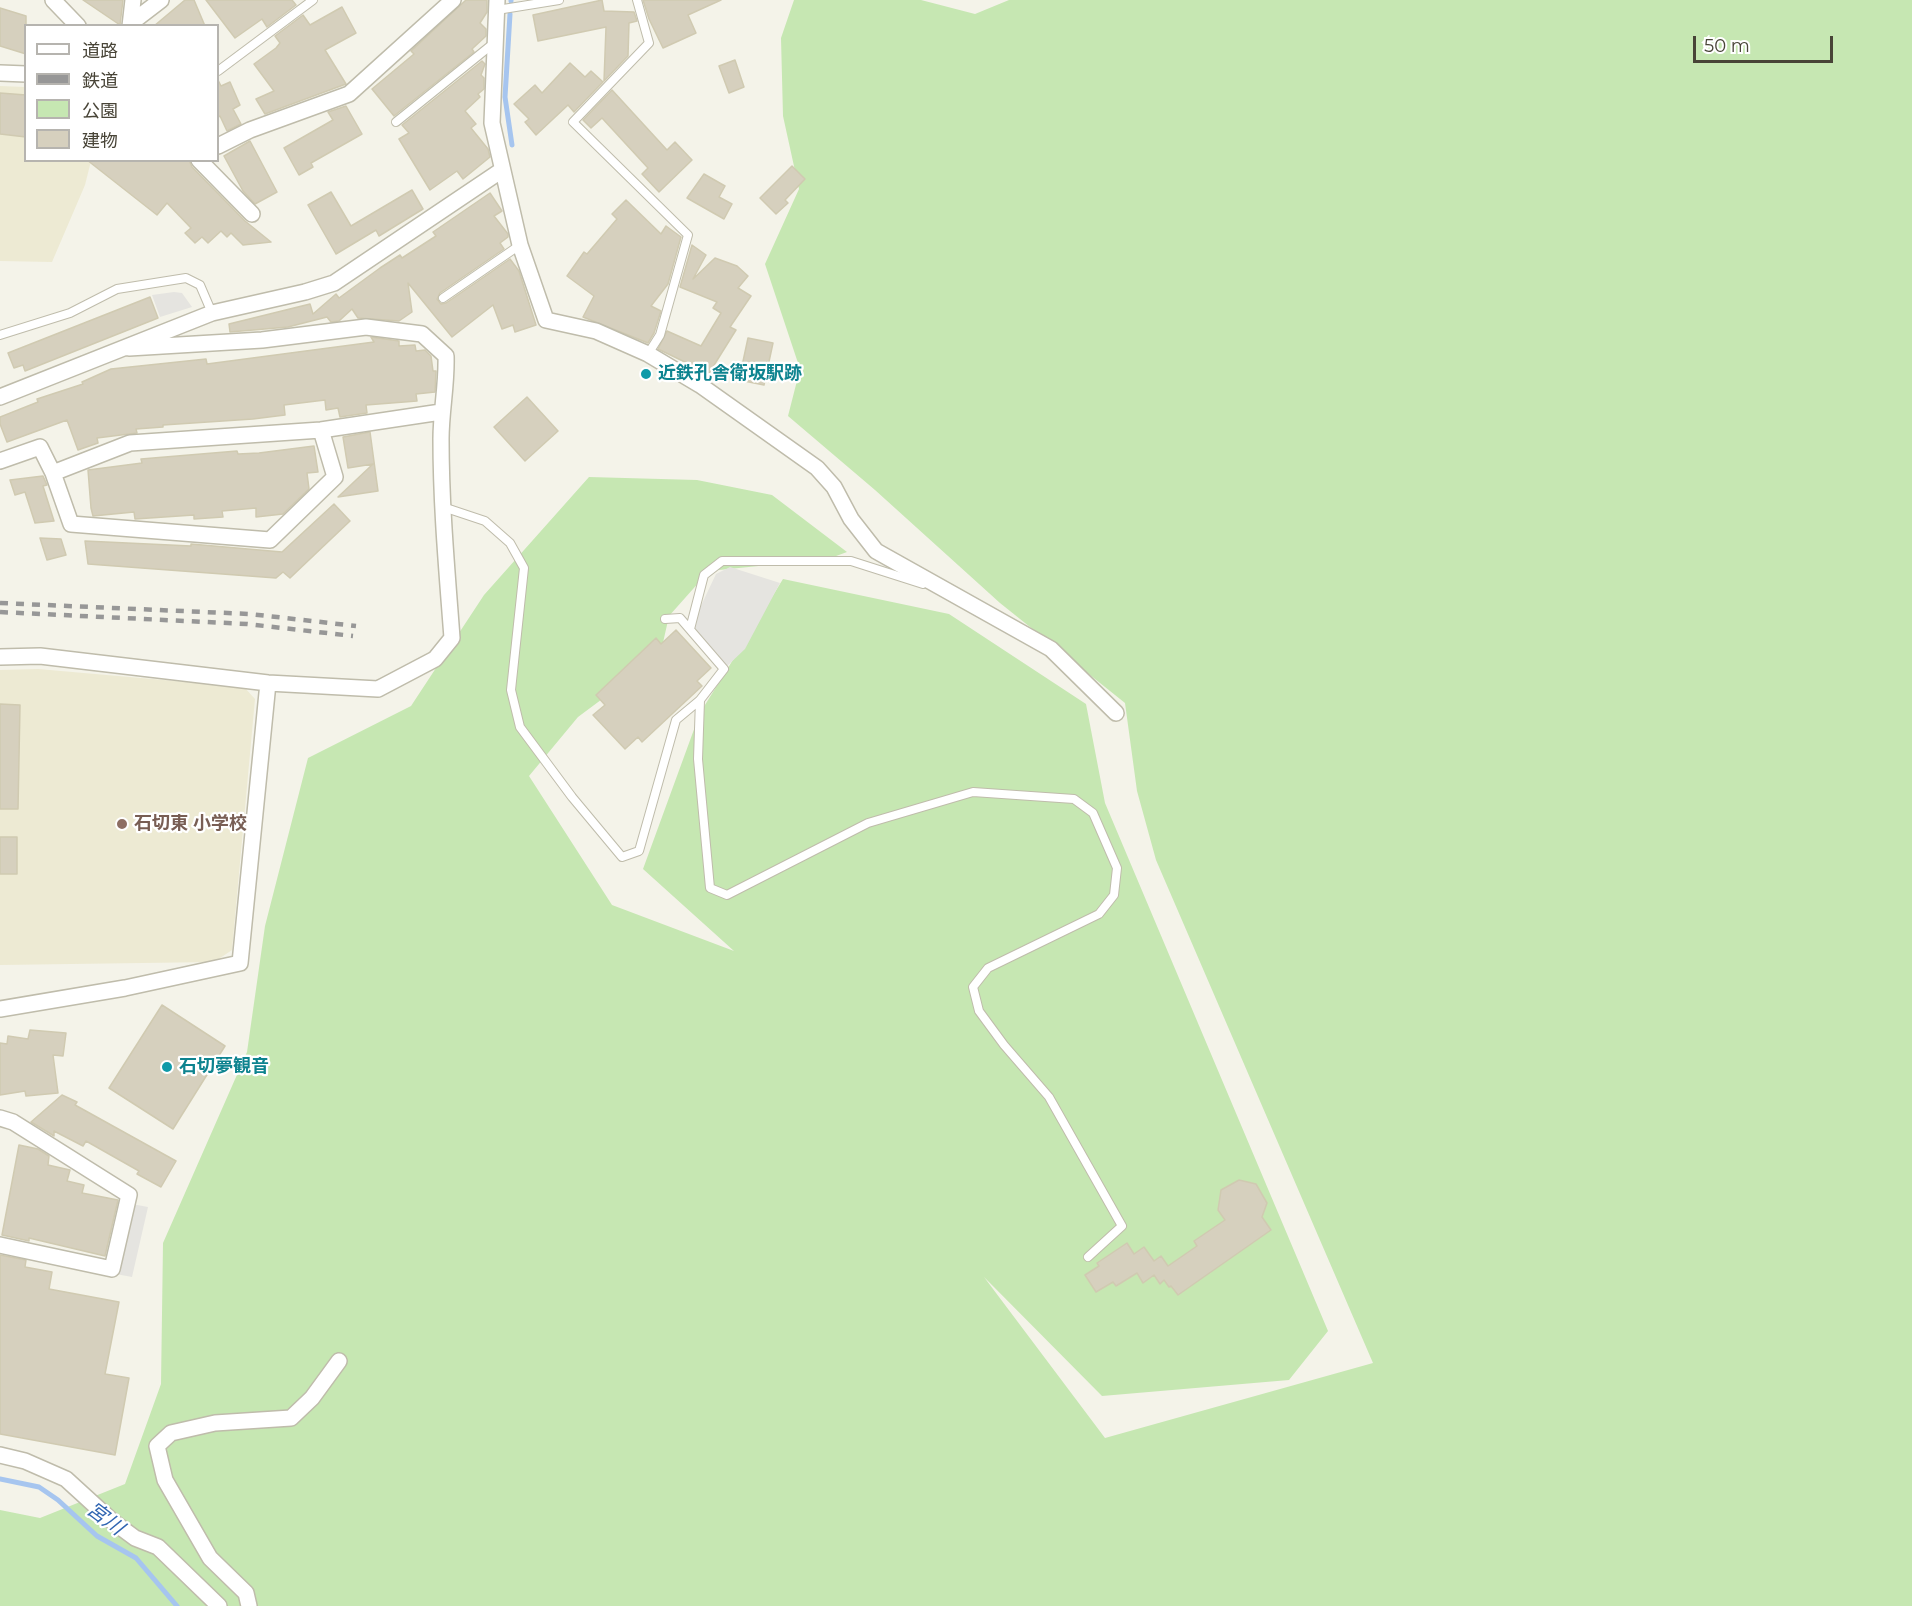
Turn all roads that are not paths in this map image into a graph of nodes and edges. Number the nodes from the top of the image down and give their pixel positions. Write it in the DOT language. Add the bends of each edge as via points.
graph roads {
  1 [pos="53,0"];
  2 [pos="133,0"];
  3 [pos="161,0"];
  4 [pos="313,0"];
  5 [pos="453,0"];
  6 [pos="559,0"];
  7 [pos="627,0"];
  8 [pos="637,2"];
  9 [pos="497,5"];
  10 [pos="76,24"];
  11 [pos="131,24"];
  12 [pos="494,43"];
  13 [pos="219,70"];
  14 [pos="0,73"];
  15 [pos="24,74"];
  16 [pos="396,122"];
  17 [pos="219,146"];
  18 [pos="201,162"];
  19 [pos="502,170"];
  20 [pos="252,214"];
  21 [pos="520,245"];
  22 [pos="443,298"];
  23 [pos="212,313"];
  24 [pos="0,335"];
  25 [pos="129,348"];
  26 [pos="648,354"];
  27 [pos="0,397"];
  28 [pos="441,412"];
  29 [pos="321,430"];
  30 [pos="0,460"];
  31 [pos="53,472"];
  32 [pos="441,507"];
  33 [pos="964,602"];
  34 [pos="665,619"];
  35 [pos="690,629"];
  36 [pos="0,657"];
  37 [pos="268,683"];
  38 [pos="700,700"];
  39 [pos="1116,712"];
  40 [pos="0,1009"];
  41 [pos="0,1118"];
  42 [pos="0,1245"];
  43 [pos="1088,1257"];
  44 [pos="339,1361"];
  45 [pos="0,1455"];
  46 [pos="219,1606"];
  47 [pos="249,1606"];
  1 -- 10 [label="street"];
  2 -- 11 [label="street"];
  3 -- 11 [label="street"];
  4 -- 13 [label="lane"];
  5 -- 17 [label="street" via="349,94"];
  6 -- 9 [label="lane"];
  7 -- 8 [label="lane"];
  8 -- 26 [label="lane" via="649,43 573,122 688,235 660,335"];
  9 -- 12 [label="street"];
  12 -- 16 [label="lane"];
  12 -- 19 [label="street" via="492,123"];
  14 -- 15 [label="street"];
  18 -- 20 [label="street"];
  19 -- 21 [label="street"];
  19 -- 23 [label="street" via="334,283"];
  21 -- 22 [label="lane"];
  21 -- 26 [label="street" via="546,320 596,331"];
  23 -- 24 [label="lane" via="200,285 186,278 117,289 70,313"];
  23 -- 25 [label="street"];
  25 -- 27 [label="street"];
  25 -- 28 [label="street" via="262,340 366,327 422,334 446,356 447,380"];
  26 -- 33 [label="street" via="700,384 800,454 834,487 851,519 876,551"];
  28 -- 29 [label="street"];
  28 -- 32 [label="street"];
  29 -- 31 [label="street" via="130,443"];
  29 -- 31 [label="street" via="335,477 270,540 71,524"];
  30 -- 31 [label="street" via="40,447"];
  32 -- 37 [label="street" via="452,638 435,659 378,689"];
  32 -- 38 [label="lane" via="485,521 510,543 524,568 511,690 520,727 622,857 639,851 676,720"];
  33 -- 35 [label="lane" via="924,584 851,561 722,561 705,575"];
  33 -- 39 [label="street" via="1051,649"];
  34 -- 35 [label="lane" via="680,618"];
  35 -- 38 [label="lane" via="724,669"];
  36 -- 37 [label="street" via="40,656"];
  37 -- 40 [label="street" via="240,963"];
  38 -- 43 [label="lane" via="698,759 710,888 728,895 868,823 973,792 1074,799 1093,813 1117,868 1114,895 1098,914 988,968 973,987 979,1011 1049,1097 1122,1226"];
  41 -- 42 [label="street" via="13,1122 129,1195 112,1269"];
  44 -- 47 [label="street" via="312,1398 291,1418 215,1423 171,1433 157,1446 165,1480 210,1558 246,1593"];
  45 -- 46 [label="street" via="66,1479 135,1538 158,1547"];
}
